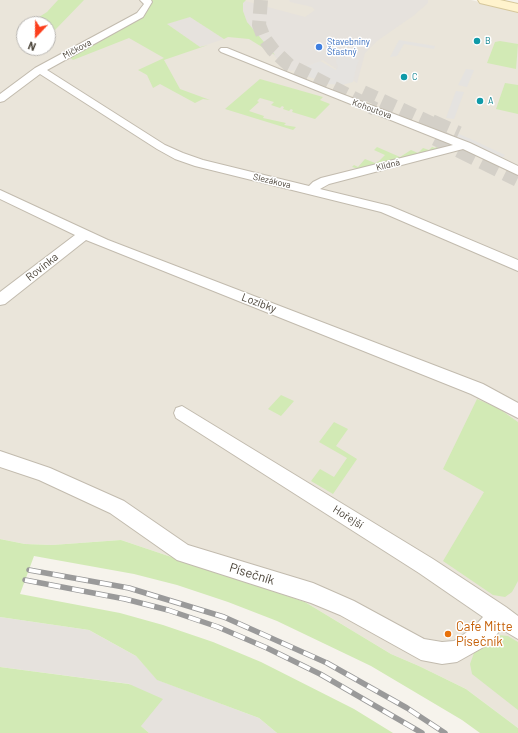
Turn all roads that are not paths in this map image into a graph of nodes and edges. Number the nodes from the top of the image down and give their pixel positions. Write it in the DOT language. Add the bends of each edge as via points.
graph roads {
  1 [pos="144,0"];
  2 [pos="484,0"];
  3 [pos="518,8"];
  4 [pos="224,50"];
  5 [pos="39,70"];
  6 [pos="0,99"];
  7 [pos="466,145"];
  8 [pos="518,171"];
  9 [pos="313,190"];
  10 [pos="0,194"];
  11 [pos="84,235"];
  12 [pos="518,266"];
  13 [pos="0,300"];
  14 [pos="518,411"];
  15 [pos="182,413"];
  16 [pos="0,459"];
  17 [pos="512,619"];
  1 -- 5 [label="street, Míčkova" via="148,4 140,15"];
  2 -- 3 [label="main road"];
  4 -- 7 [label="street, Kohoutova"];
  5 -- 6 [label="street, Míčkova"];
  5 -- 9 [label="street, Slezákova" via="179,156 210,166"];
  7 -- 8 [label="street, Kohoutova"];
  7 -- 9 [label="street, Klidná" via="325,181"];
  9 -- 12 [label="street, Slezákova" via="391,212"];
  10 -- 11 [label="street, Lozíbky"];
  11 -- 13 [label="street, Rovinka"];
  11 -- 14 [label="street, Lozíbky" via="477,389"];
  15 -- 17 [label="street, Hořejší"];
  16 -- 17 [label="street, Písečník" via="44,474 117,508 184,552 313,593 347,608 421,649 442,654 457,651"];
}
